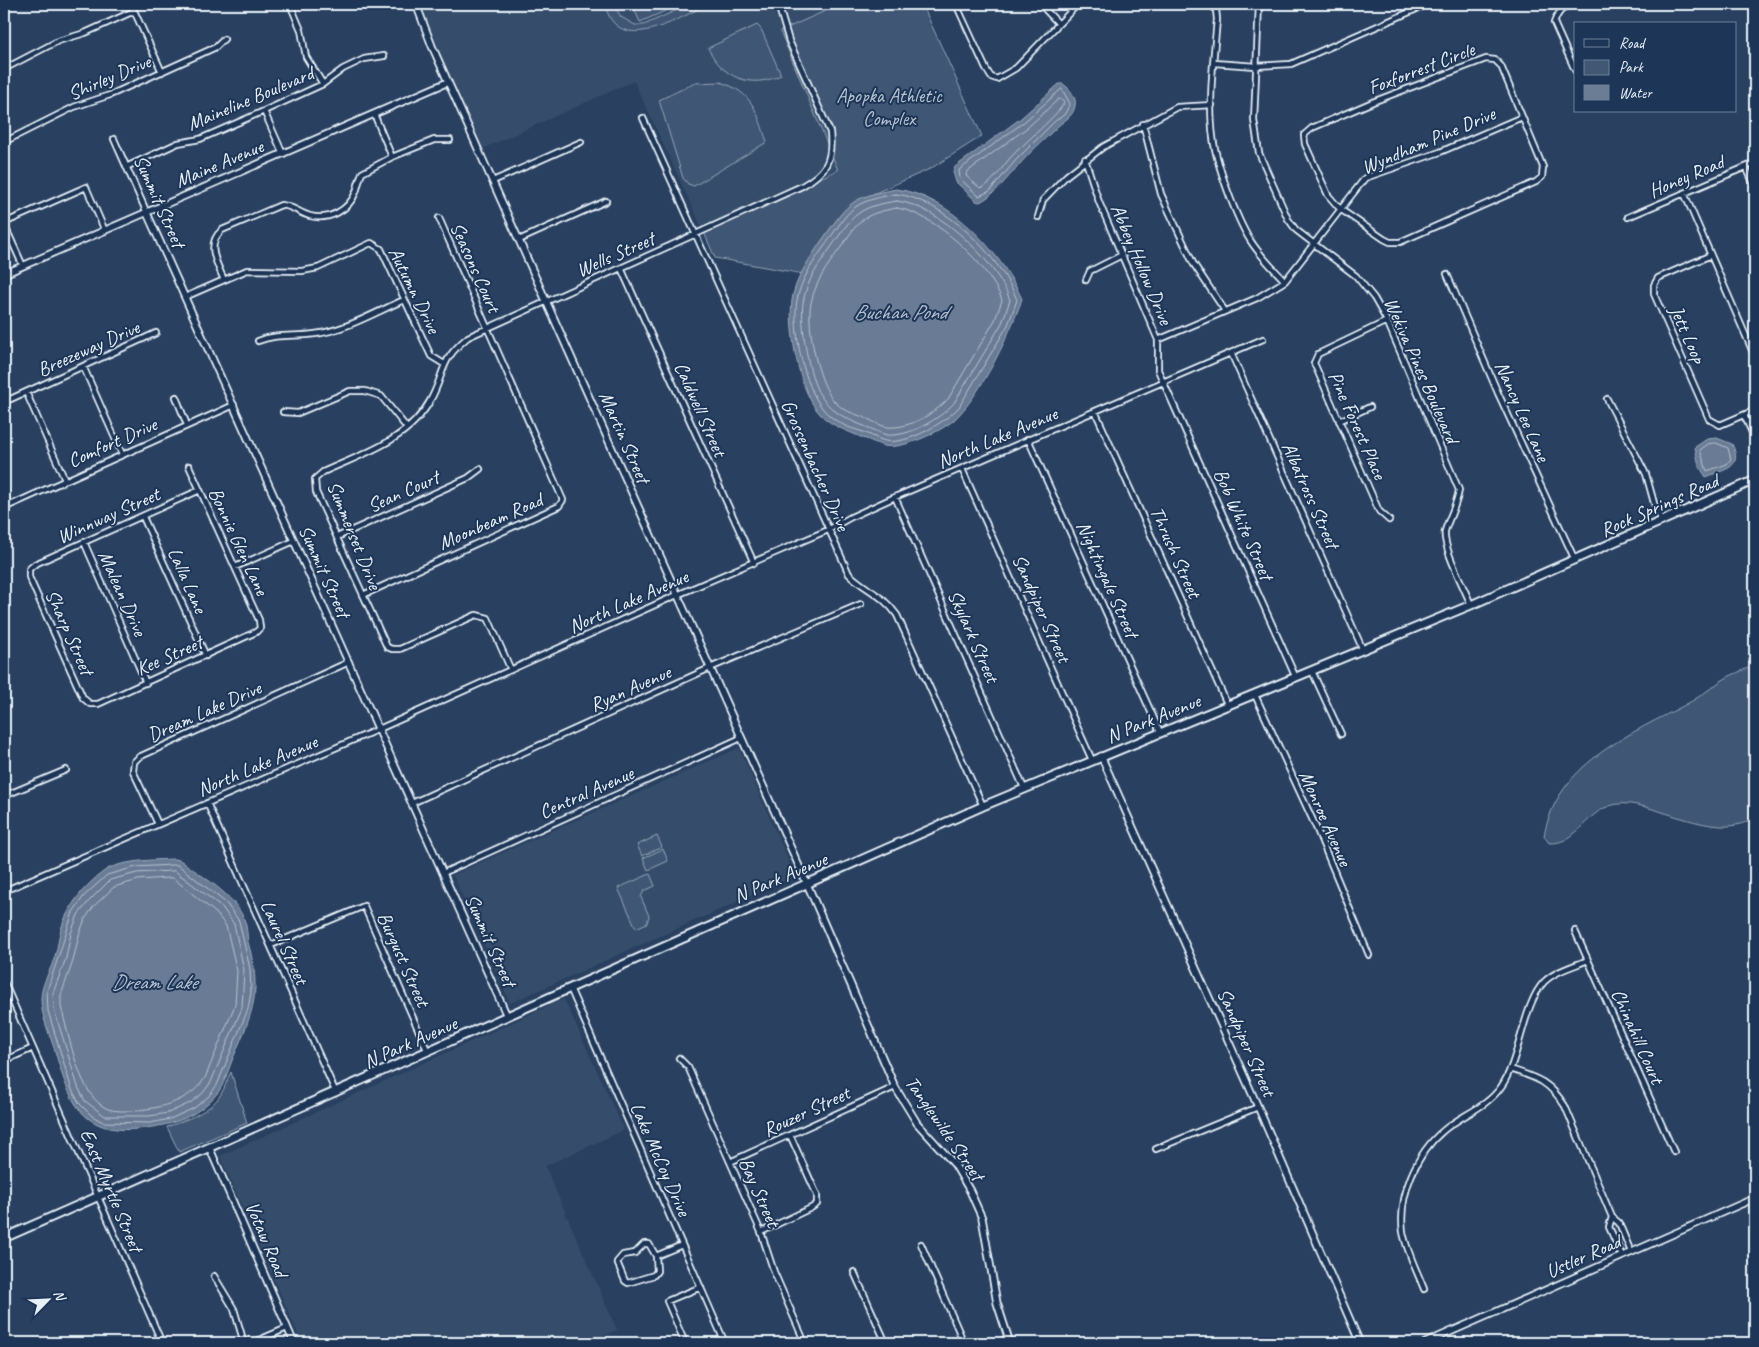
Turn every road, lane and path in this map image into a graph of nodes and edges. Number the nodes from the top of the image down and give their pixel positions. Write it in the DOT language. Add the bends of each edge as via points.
graph roads {
  1 [pos="131,4"];
  2 [pos="290,4"];
  3 [pos="416,4"];
  4 [pos="778,4"];
  5 [pos="956,4"];
  6 [pos="1040,4"];
  7 [pos="1078,4"];
  8 [pos="1212,4"];
  9 [pos="1259,4"];
  10 [pos="1428,4"];
  11 [pos="1571,4"];
  12 [pos="134,11"];
  13 [pos="1058,23"];
  14 [pos="224,39"];
  15 [pos="384,56"];
  16 [pos="1214,63"];
  17 [pos="1256,66"];
  18 [pos="4,68"];
  19 [pos="1574,68"];
  20 [pos="162,72"];
  21 [pos="448,82"];
  22 [pos="323,84"];
  23 [pos="1212,105"];
  24 [pos="264,111"];
  25 [pos="374,114"];
  26 [pos="1522,117"];
  27 [pos="643,118"];
  28 [pos="1144,124"];
  29 [pos="114,139"];
  30 [pos="450,140"];
  31 [pos="4,142"];
  32 [pos="581,142"];
  33 [pos="283,154"];
  34 [pos="392,158"];
  35 [pos="1085,158"];
  36 [pos="1755,163"];
  37 [pos="126,166"];
  38 [pos="1746,167"];
  39 [pos="492,181"];
  40 [pos="1755,186"];
  41 [pos="1684,193"];
  42 [pos="606,201"];
  43 [pos="1340,209"];
  44 [pos="147,212"];
  45 [pos="1038,217"];
  46 [pos="1628,217"];
  47 [pos="439,218"];
  48 [pos="4,223"];
  49 [pos="105,231"];
  50 [pos="696,234"];
  51 [pos="519,240"];
  52 [pos="1314,245"];
  53 [pos="1712,255"];
  54 [pos="1120,256"];
  55 [pos="23,266"];
  56 [pos="621,268"];
  57 [pos="4,274"];
  58 [pos="1447,274"];
  59 [pos="224,280"];
  60 [pos="1086,280"];
  61 [pos="1285,281"];
  62 [pos="185,297"];
  63 [pos="404,300"];
  64 [pos="546,300"];
  65 [pos="1224,311"];
  66 [pos="1387,322"];
  67 [pos="486,327"];
  68 [pos="156,333"];
  69 [pos="1263,339"];
  70 [pos="1158,340"];
  71 [pos="258,341"];
  72 [pos="1232,353"];
  73 [pos="1755,357"];
  74 [pos="444,364"];
  75 [pos="83,366"];
  76 [pos="1164,382"];
  77 [pos="26,392"];
  78 [pos="176,397"];
  79 [pos="1607,399"];
  80 [pos="4,402"];
  81 [pos="234,405"];
  82 [pos="1370,407"];
  83 [pos="1755,410"];
  84 [pos="1095,411"];
  85 [pos="283,412"];
  86 [pos="1744,415"];
  87 [pos="1339,421"];
  88 [pos="187,425"];
  89 [pos="407,428"];
  90 [pos="1028,439"];
  91 [pos="1755,439"];
  92 [pos="122,454"];
  93 [pos="190,466"];
  94 [pos="480,469"];
  95 [pos="962,469"];
  96 [pos="65,480"];
  97 [pos="1755,480"];
  98 [pos="200,490"];
  99 [pos="4,493"];
  100 [pos="895,497"];
  101 [pos="9,505"];
  102 [pos="4,508"];
  103 [pos="143,516"];
  104 [pos="1389,520"];
  105 [pos="1662,522"];
  106 [pos="828,530"];
  107 [pos="337,537"];
  108 [pos="294,541"];
  109 [pos="84,542"];
  110 [pos="1575,560"];
  111 [pos="754,563"];
  112 [pos="235,567"];
  113 [pos="29,569"];
  114 [pos="363,595"];
  115 [pos="677,595"];
  116 [pos="861,604"];
  117 [pos="1471,606"];
  118 [pos="260,628"];
  119 [pos="1363,650"];
  120 [pos="206,656"];
  121 [pos="349,662"];
  122 [pos="710,668"];
  123 [pos="511,670"];
  124 [pos="1312,671"];
  125 [pos="1296,678"];
  126 [pos="146,683"];
  127 [pos="4,684"];
  128 [pos="4,693"];
  129 [pos="1255,695"];
  130 [pos="90,704"];
  131 [pos="1228,706"];
  132 [pos="379,729"];
  133 [pos="1160,732"];
  134 [pos="1341,734"];
  135 [pos="741,738"];
  136 [pos="1101,756"];
  137 [pos="1092,760"];
  138 [pos="66,770"];
  139 [pos="1024,788"];
  140 [pos="4,796"];
  141 [pos="206,803"];
  142 [pos="412,804"];
  143 [pos="983,806"];
  144 [pos="158,824"];
  145 [pos="444,872"];
  146 [pos="806,883"];
  147 [pos="4,891"];
  148 [pos="1575,931"];
  149 [pos="271,945"];
  150 [pos="1369,955"];
  151 [pos="1588,960"];
  152 [pos="4,982"];
  153 [pos="570,988"];
  154 [pos="507,1016"];
  155 [pos="33,1048"];
  156 [pos="428,1052"];
  157 [pos="679,1058"];
  158 [pos="4,1061"];
  159 [pos="1510,1069"];
  160 [pos="895,1087"];
  161 [pos="336,1093"];
  162 [pos="1258,1106"];
  163 [pos="790,1135"];
  164 [pos="210,1149"];
  165 [pos="1156,1149"];
  166 [pos="1674,1152"];
  167 [pos="730,1162"];
  168 [pos="98,1197"];
  169 [pos="1755,1198"];
  170 [pos="1612,1217"];
  171 [pos="761,1232"];
  172 [pos="1623,1233"];
  173 [pos="1614,1237"];
  174 [pos="4,1238"];
  175 [pos="921,1244"];
  176 [pos="682,1245"];
  177 [pos="1631,1252"];
  178 [pos="656,1256"];
  179 [pos="1622,1256"];
  180 [pos="854,1272"];
  181 [pos="214,1276"];
  182 [pos="701,1286"];
  183 [pos="1424,1289"];
  184 [pos="287,1328"];
  185 [pos="1009,1341"];
  186 [pos="162,1343"];
  187 [pos="244,1343"];
  188 [pos="252,1343"];
  189 [pos="294,1343"];
  190 [pos="685,1343"];
  191 [pos="725,1343"];
  192 [pos="805,1343"];
  193 [pos="886,1343"];
  194 [pos="964,1343"];
  195 [pos="997,1343"];
  196 [pos="1360,1343"];
  197 [pos="1425,1343"];
  1 -- 12 [label="street"];
  2 -- 22 [label="street" via="301,30 306,57"];
  3 -- 21 [label="street, Martin Street"];
  4 -- 50 [label="street, Wells Street" via="789,41 830,132 828,162 820,175 802,186"];
  5 -- 13 [label="street" via="986,69 997,78 1016,68"];
  6 -- 13 [label="street"];
  7 -- 13 [label="street"];
  8 -- 16 [label="street" via="1217,19"];
  9 -- 17 [label="street, Wekiva Pines Boulevard"];
  10 -- 17 [label="street" via="1291,64"];
  11 -- 19 [label="street" via="1563,8 1554,23"];
  12 -- 18 [label="street" via="58,41"];
  12 -- 20 [label="street"];
  14 -- 20 [label="street, Shirley Drive" via="216,47"];
  15 -- 22 [label="street, Maineline Boulevard" via="358,62"];
  16 -- 17 [label="street"];
  16 -- 23 [label="street"];
  17 -- 52 [label="street, Wekiva Pines Boulevard" via="1254,120 1259,153 1288,219"];
  20 -- 31 [label="street, Shirley Drive" via="74,107"];
  21 -- 25 [label="street, Maine Avenue"];
  21 -- 39 [label="street, Martin Street"];
  22 -- 24 [label="street, Maineline Boulevard"];
  23 -- 28 [label="street" via="1177,106"];
  23 -- 61 [label="street" via="1214,145 1230,194 1249,239"];
  24 -- 33 [label="street"];
  24 -- 37 [label="street, Maineline Boulevard"];
  25 -- 33 [label="street, Maine Avenue"];
  25 -- 34 [label="street"];
  26 -- 43 [label="street, Wyndham Pine Drive" via="1440,152 1365,178"];
  26 -- 43 [label="street, Foxforrest Circle" via="1543,167 1542,177 1536,182 1400,242 1384,239"];
  26 -- 43 [label="street, Foxforrest Circle" via="1502,66 1495,60 1486,59 1312,128 1304,135 1305,144 1328,195"];
  27 -- 50 [label="street, Grossenbacher Drive"];
  28 -- 35 [label="street"];
  28 -- 65 [label="street" via="1161,194 1193,263"];
  29 -- 37 [label="street, Summit Street"];
  30 -- 34 [label="street" via="434,140"];
  32 -- 39 [label="street"];
  33 -- 44 [label="street, Maine Avenue"];
  34 -- 59 [label="street" via="362,173 351,201 332,215 310,216 291,206 281,205 222,230 214,237 212,246"];
  35 -- 45 [label="street" via="1044,200"];
  35 -- 54 [label="street, Abbey Hollow Drive" via="1098,202"];
  36 -- 38 [label="street, Honey Road"];
  37 -- 44 [label="street, Summit Street"];
  38 -- 40 [label="street"];
  38 -- 41 [label="street, Honey Road"];
  39 -- 51 [label="street, Martin Street"];
  41 -- 46 [label="street, Honey Road"];
  41 -- 53 [label="street"];
  42 -- 51 [label="street"];
  43 -- 52 [label="street, Wyndham Pine Drive"];
  44 -- 49 [label="street, Maine Avenue"];
  44 -- 62 [label="street, Summit Street"];
  47 -- 67 [label="street, Seasons Court"];
  48 -- 49 [label="street" via="86,187"];
  48 -- 55 [label="street"];
  49 -- 55 [label="street, Maine Avenue"];
  50 -- 56 [label="street, Wells Street"];
  50 -- 106 [label="street, Grossenbacher Drive"];
  51 -- 64 [label="street, Martin Street"];
  52 -- 61 [label="street, Wyndham Pine Drive"];
  52 -- 66 [label="street, Wekiva Pines Boulevard" via="1356,276 1374,298"];
  53 -- 73 [label="street"];
  53 -- 86 [label="street, Jett Loop" via="1658,278 1654,294 1709,419 1720,425"];
  54 -- 60 [label="street" via="1090,271"];
  54 -- 70 [label="street, Abbey Hollow Drive"];
  55 -- 57 [label="street, Maine Avenue"];
  56 -- 64 [label="street, Wells Street"];
  56 -- 111 [label="street, Caldwell Street"];
  58 -- 110 [label="street, Nancy Lee Lane"];
  59 -- 62 [label="street, Autumn Drive"];
  59 -- 63 [label="street, Autumn Drive" via="248,270 302,271 318,268 371,243 381,249"];
  61 -- 65 [label="street"];
  62 -- 81 [label="street, Summit Street"];
  63 -- 71 [label="street" via="339,328 315,334 270,336"];
  63 -- 74 [label="street, Autumn Drive" via="431,356"];
  64 -- 67 [label="street, Summerset Drive"];
  64 -- 115 [label="street, Martin Street"];
  65 -- 70 [label="street"];
  66 -- 87 [label="street, Pine Forest Place" via="1318,354 1315,359"];
  66 -- 117 [label="street, Wekiva Pines Boulevard" via="1459,490 1445,533 1449,553"];
  67 -- 74 [label="street, Summerset Drive" via="452,350"];
  67 -- 114 [label="street, Moonbeam Road" via="564,500 559,506"];
  68 -- 75 [label="street, Breezeway Drive"];
  69 -- 72 [label="street, North Lake Avenue"];
  70 -- 76 [label="street, Abbey Hollow Drive" via="1158,370"];
  72 -- 76 [label="street, North Lake Avenue"];
  72 -- 119 [label="street, Albatross Street"];
  74 -- 89 [label="street, Summerset Drive" via="430,401"];
  75 -- 77 [label="street, Breezeway Drive"];
  75 -- 92 [label="street"];
  76 -- 84 [label="street, North Lake Avenue"];
  76 -- 125 [label="street, Bob White Street"];
  77 -- 80 [label="street, Breezeway Drive"];
  77 -- 96 [label="street"];
  78 -- 88 [label="street"];
  79 -- 105 [label="street" via="1646,474"];
  81 -- 88 [label="street, Comfort Drive"];
  81 -- 108 [label="street, Summit Street"];
  82 -- 87 [label="street"];
  83 -- 86 [label="street"];
  84 -- 90 [label="street, North Lake Avenue"];
  84 -- 131 [label="street, Thrush Street"];
  85 -- 89 [label="street" via="298,413 350,391 364,391 381,396"];
  86 -- 91 [label="street"];
  87 -- 104 [label="street, Pine Forest Place" via="1379,511"];
  88 -- 92 [label="street, Comfort Drive"];
  89 -- 107 [label="street, Summerset Drive" via="391,442 317,476 314,482 316,492"];
  90 -- 95 [label="street, North Lake Avenue"];
  90 -- 133 [label="street, Nightingale Street"];
  92 -- 96 [label="street, Comfort Drive"];
  93 -- 98 [label="street, Bonnie Glen Lane"];
  94 -- 107 [label="street, Sean Court" via="468,478"];
  95 -- 100 [label="street, North Lake Avenue"];
  95 -- 137 [label="street, Sandpiper Street"];
  96 -- 101 [label="street, Comfort Drive"];
  97 -- 105 [label="main road, Rock Springs Road"];
  98 -- 103 [label="street, Winnway Street"];
  98 -- 112 [label="street, Bonnie Glen Lane"];
  99 -- 101 [label="street"];
  100 -- 106 [label="street, North Lake Avenue"];
  100 -- 139 [label="street, Skylark Street"];
  101 -- 102 [label="street, Comfort Drive"];
  103 -- 109 [label="street, Winnway Street"];
  103 -- 120 [label="street, Lalla Lane"];
  105 -- 110 [label="main road, Rock Springs Road"];
  106 -- 111 [label="street, North Lake Avenue"];
  106 -- 143 [label="street, Grossenbacher Drive" via="849,574 886,600 897,615"];
  107 -- 114 [label="street, Summerset Drive"];
  108 -- 112 [label="street"];
  108 -- 121 [label="street, Summit Street"];
  109 -- 113 [label="street, Winnway Street"];
  109 -- 126 [label="street, Malean Drive"];
  110 -- 117 [label="main road, N Park Avenue"];
  111 -- 115 [label="street, North Lake Avenue"];
  112 -- 118 [label="street, Bonnie Glen Lane" via="260,620"];
  113 -- 130 [label="street, Sharp Street" via="29,577 83,698"];
  114 -- 123 [label="street, Summerset Drive" via="383,641 392,649 404,647 476,615 484,615"];
  115 -- 122 [label="street, Martin Street"];
  115 -- 123 [label="street, North Lake Avenue"];
  116 -- 122 [label="street, Ryan Avenue"];
  117 -- 119 [label="main road, N Park Avenue"];
  118 -- 120 [label="street, Kee Street"];
  119 -- 124 [label="main road, N Park Avenue"];
  120 -- 126 [label="street, Kee Street"];
  121 -- 132 [label="street, Summit Street"];
  121 -- 144 [label="street, Dream Lake Drive" via="138,757 133,771"];
  122 -- 135 [label="street, Martin Street"];
  122 -- 142 [label="street, Ryan Avenue"];
  123 -- 132 [label="street, North Lake Avenue"];
  124 -- 125 [label="main road, N Park Avenue"];
  124 -- 134 [label="street"];
  125 -- 129 [label="main road, N Park Avenue"];
  126 -- 130 [label="street, Kee Street" via="98,704"];
  127 -- 128 [label="street"];
  129 -- 131 [label="main road, N Park Avenue"];
  129 -- 150 [label="street, Monroe Avenue" via="1315,825"];
  131 -- 133 [label="main road, N Park Avenue"];
  132 -- 141 [label="street, North Lake Avenue"];
  132 -- 142 [label="street, Summit Street"];
  133 -- 136 [label="main road, N Park Avenue"];
  135 -- 145 [label="street, Central Avenue"];
  135 -- 146 [label="street, Martin Street"];
  136 -- 137 [label="main road, N Park Avenue"];
  136 -- 162 [label="street, Sandpiper Street"];
  137 -- 139 [label="main road, N Park Avenue"];
  138 -- 140 [label="street"];
  139 -- 143 [label="main road, N Park Avenue"];
  141 -- 144 [label="street, North Lake Avenue"];
  141 -- 149 [label="street, Laurel Street"];
  142 -- 145 [label="street, Summit Street"];
  143 -- 146 [label="main road, N Park Avenue"];
  144 -- 147 [label="street, North Lake Avenue"];
  145 -- 154 [label="street, Summit Street"];
  146 -- 153 [label="main road, N Park Avenue"];
  146 -- 160 [label="street, Tanglewilde Street"];
  148 -- 151 [label="street, Chinahill Court"];
  149 -- 156 [label="street, Burgust Street" via="364,906"];
  149 -- 161 [label="street, Laurel Street"];
  151 -- 159 [label="street" via="1552,976 1539,988"];
  151 -- 166 [label="street, Chinahill Court"];
  152 -- 155 [label="street, East Myrtle Street"];
  153 -- 154 [label="main road, N Park Avenue"];
  153 -- 176 [label="street, Lake McCoy Drive"];
  154 -- 156 [label="main road, N Park Avenue"];
  155 -- 158 [label="street"];
  155 -- 168 [label="street, East Myrtle Street"];
  156 -- 161 [label="main road, N Park Avenue"];
  157 -- 167 [label="street, Bay Street" via="688,1067"];
  159 -- 170 [label="street" via="1547,1083 1556,1091"];
  159 -- 183 [label="street" via="1490,1100 1443,1130 1412,1173 1402,1215 1409,1253"];
  160 -- 163 [label="street, Rouzer Street"];
  160 -- 185 [label="street, Tanglewilde Street" via="916,1123 955,1165 970,1190 982,1218 997,1304"];
  161 -- 164 [label="main road, N Park Avenue"];
  162 -- 165 [label="street"];
  162 -- 196 [label="street, Sandpiper Street"];
  163 -- 167 [label="street, Rouzer Street"];
  163 -- 171 [label="street" via="817,1195 817,1204"];
  164 -- 168 [label="main road, N Park Avenue"];
  164 -- 184 [label="street, Votaw Road"];
  167 -- 171 [label="street, Bay Street"];
  168 -- 174 [label="main road, N Park Avenue"];
  168 -- 186 [label="street, East Myrtle Street"];
  169 -- 177 [label="street, Ustler Road"];
  170 -- 172 [label="street"];
  170 -- 173 [label="street" via="1609,1227"];
  171 -- 192 [label="street, Bay Street" via="774,1272"];
  172 -- 173 [label="street"];
  172 -- 177 [label="street"];
  173 -- 179 [label="street"];
  175 -- 194 [label="street"];
  176 -- 178 [label="street"];
  176 -- 182 [label="street, Lake McCoy Drive"];
  177 -- 179 [label="street, Ustler Road"];
  178 -- 178 [label="street" via="657,1271 654,1275 631,1283 624,1281 617,1262 622,1255 635,1253 647,1244"];
  179 -- 197 [label="street, Ustler Road"];
  180 -- 193 [label="street"];
  181 -- 187 [label="street" via="234,1309"];
  182 -- 190 [label="street" via="667,1301"];
  182 -- 191 [label="street, Lake McCoy Drive"];
  184 -- 188 [label="street"];
  184 -- 189 [label="street, Votaw Road"];
  185 -- 195 [label="street"];
}
